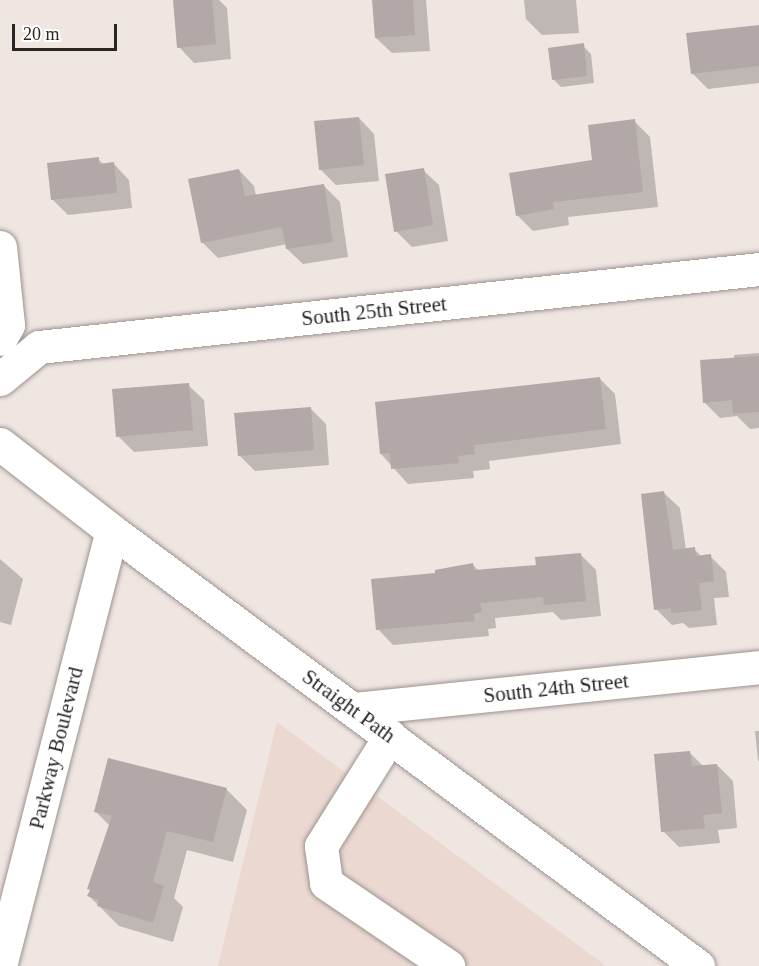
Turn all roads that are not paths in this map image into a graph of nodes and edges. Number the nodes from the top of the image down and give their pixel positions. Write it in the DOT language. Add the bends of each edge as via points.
graph roads {
  1 [pos="0,247"];
  2 [pos="759,269"];
  3 [pos="0,339"];
  4 [pos="0,380"];
  5 [pos="0,444"];
  6 [pos="112,531"];
  7 [pos="759,667"];
  8 [pos="354,709"];
  9 [pos="390,736"];
  10 [pos="0,966"];
  11 [pos="448,966"];
  12 [pos="699,966"];
  1 -- 3 [label="street" via="8,325"];
  2 -- 4 [label="street, South 25th Street" via="39,347"];
  5 -- 6 [label="street, Straight Path"];
  6 -- 8 [label="street, Straight Path"];
  6 -- 10 [label="street, Parkway Boulevard"];
  7 -- 8 [label="street, South 24th Street"];
  8 -- 9 [label="street, Straight Path"];
  9 -- 11 [label="street" via="321,846 326,883"];
  9 -- 12 [label="street, Straight Path"];
}
